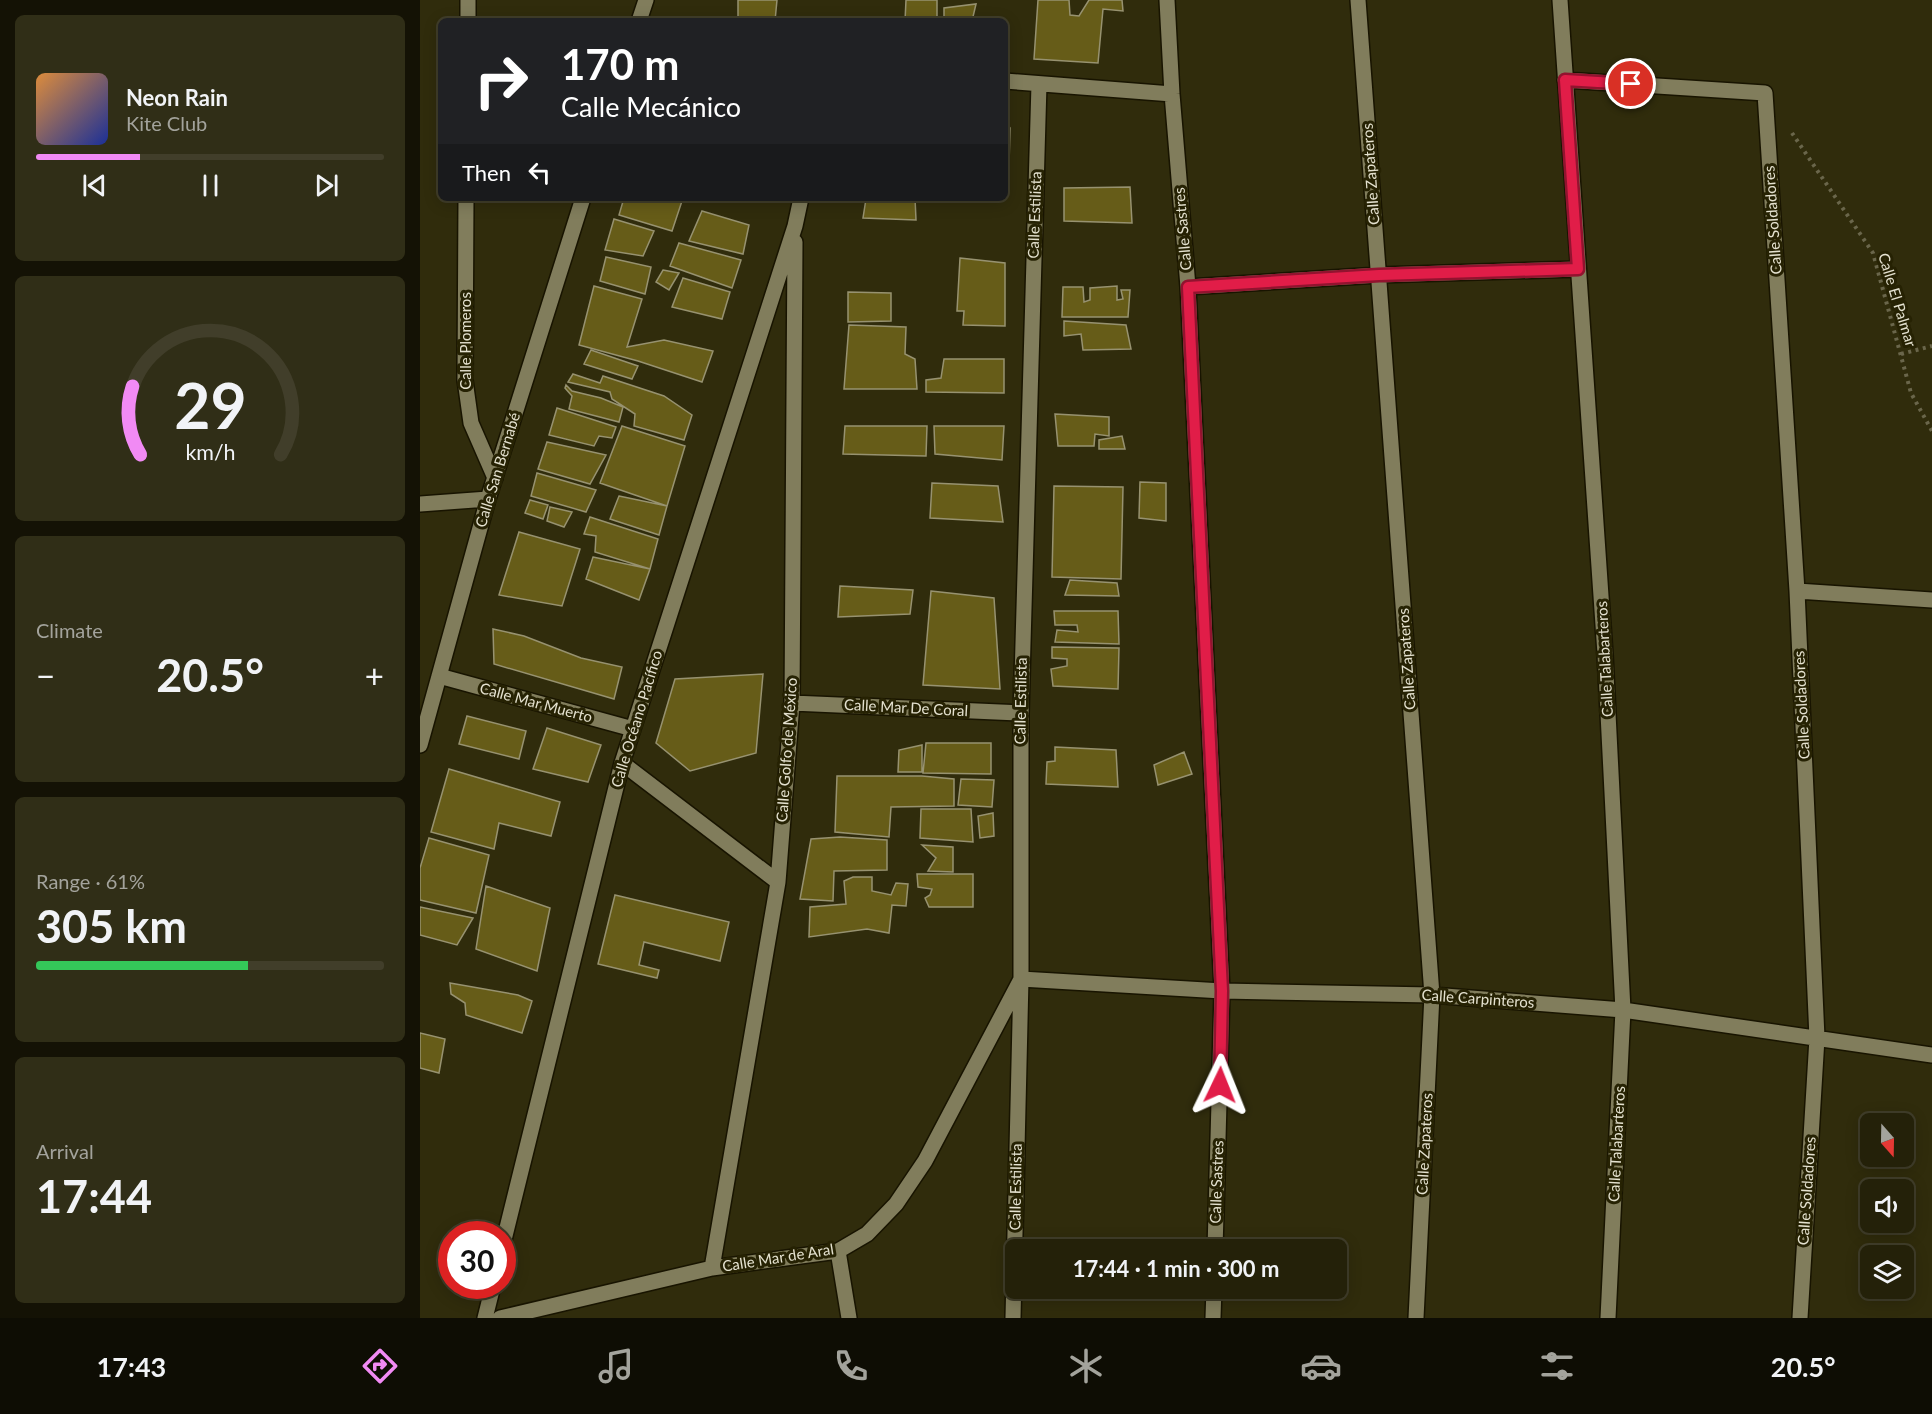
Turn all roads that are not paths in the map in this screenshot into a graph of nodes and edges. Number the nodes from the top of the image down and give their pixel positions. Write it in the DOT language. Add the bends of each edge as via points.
graph roads {
  1 [pos="468,0"];
  2 [pos="646,0"];
  3 [pos="1167,0"];
  4 [pos="1358,0"];
  5 [pos="1560,0"];
  6 [pos="468,18"];
  7 [pos="640,18"];
  8 [pos="1565,80"];
  9 [pos="1008,81"];
  10 [pos="1039,84"];
  11 [pos="1172,94"];
  12 [pos="466,201"];
  13 [pos="582,201"];
  14 [pos="800,201"];
  15 [pos="795,226"];
  16 [pos="1578,269"];
  17 [pos="1379,275"];
  18 [pos="1188,287"];
  19 [pos="495,478"];
  20 [pos="488,499"];
  21 [pos="420,504"];
  22 [pos="1797,591"];
  23 [pos="1932,600"];
  24 [pos="439,676"];
  25 [pos="792,703"];
  26 [pos="1020,713"];
  27 [pos="633,729"];
  28 [pos="421,737"];
  29 [pos="622,763"];
  30 [pos="778,882"];
  31 [pos="1021,979"];
  32 [pos="1222,991"];
  33 [pos="1432,995"];
  34 [pos="1623,1010"];
  35 [pos="1817,1038"];
  36 [pos="1932,1055"];
  37 [pos="509,1221"];
  38 [pos="1215,1239"];
  39 [pos="838,1251"];
  40 [pos="712,1268"];
  41 [pos="490,1299"];
  42 [pos="1214,1299"];
  43 [pos="485,1318"];
  44 [pos="500,1318"];
  45 [pos="849,1318"];
  46 [pos="1013,1318"];
  47 [pos="1213,1318"];
  48 [pos="1416,1318"];
  49 [pos="1608,1318"];
  50 [pos="1800,1318"];
  1 -- 6 [label="street"];
  2 -- 7 [label="street"];
  3 -- 11 [label="street, Calle Sastres"];
  4 -- 17 [label="street, Calle Zapateros"];
  5 -- 8 [label="street, Calle Talabarteros"];
  8 -- 16 [label="street, Calle Talabarteros"];
  8 -- 22 [label="street, Calle Soldadores" via="1765,93"];
  9 -- 10 [label="street"];
  10 -- 11 [label="street"];
  10 -- 26 [label="street, Calle Estilista"];
  11 -- 18 [label="street, Calle Sastres"];
  12 -- 19 [label="street, Calle Plomeros" via="465,380 471,423"];
  13 -- 19 [label="street, Calle San Bernabé"];
  14 -- 15 [label="street, Calle Océano Pacífico"];
  15 -- 25 [label="street, Calle Golfo de México"];
  15 -- 27 [label="street, Calle Océano Pacífico"];
  16 -- 17 [label="street"];
  16 -- 34 [label="street, Calle Talabarteros" via="1605,654"];
  17 -- 18 [label="street"];
  17 -- 33 [label="street, Calle Zapateros"];
  18 -- 32 [label="street, Calle Sastres"];
  19 -- 20 [label="street, Calle San Bernabé"];
  20 -- 21 [label="street"];
  20 -- 24 [label="street, Calle San Bernabé"];
  22 -- 23 [label="street"];
  22 -- 35 [label="street, Calle Soldadores"];
  24 -- 27 [label="street, Calle Mar Muerto"];
  24 -- 28 [label="street, Calle San Bernabé"];
  25 -- 26 [label="street, Calle Mar De Coral"];
  25 -- 30 [label="street, Calle Golfo de México"];
  26 -- 31 [label="street, Calle Estilista"];
  27 -- 29 [label="street, Calle Océano Pacífico"];
  29 -- 30 [label="street"];
  29 -- 37 [label="street, Calle Océano Pacífico"];
  30 -- 40 [label="street, Calle Golfo de México"];
  31 -- 32 [label="street, Calle Carpinteros"];
  31 -- 39 [label="street, Calle Mar de Aral" via="925,1161 896,1204 867,1234"];
  31 -- 46 [label="street, Calle Estilista"];
  32 -- 33 [label="street, Calle Carpinteros"];
  32 -- 38 [label="street, Calle Sastres"];
  33 -- 34 [label="street, Calle Carpinteros"];
  33 -- 48 [label="street, Calle Zapateros"];
  34 -- 35 [label="street, Calle Carpinteros"];
  34 -- 49 [label="street, Calle Talabarteros"];
  35 -- 36 [label="street, Calle Carpinteros"];
  35 -- 50 [label="street, Calle Soldadores"];
  39 -- 40 [label="street, Calle Mar de Aral"];
  39 -- 45 [label="street"];
  40 -- 44 [label="street, Calle Mar de Aral"];
  41 -- 43 [label="street"];
  42 -- 47 [label="street"];
}
